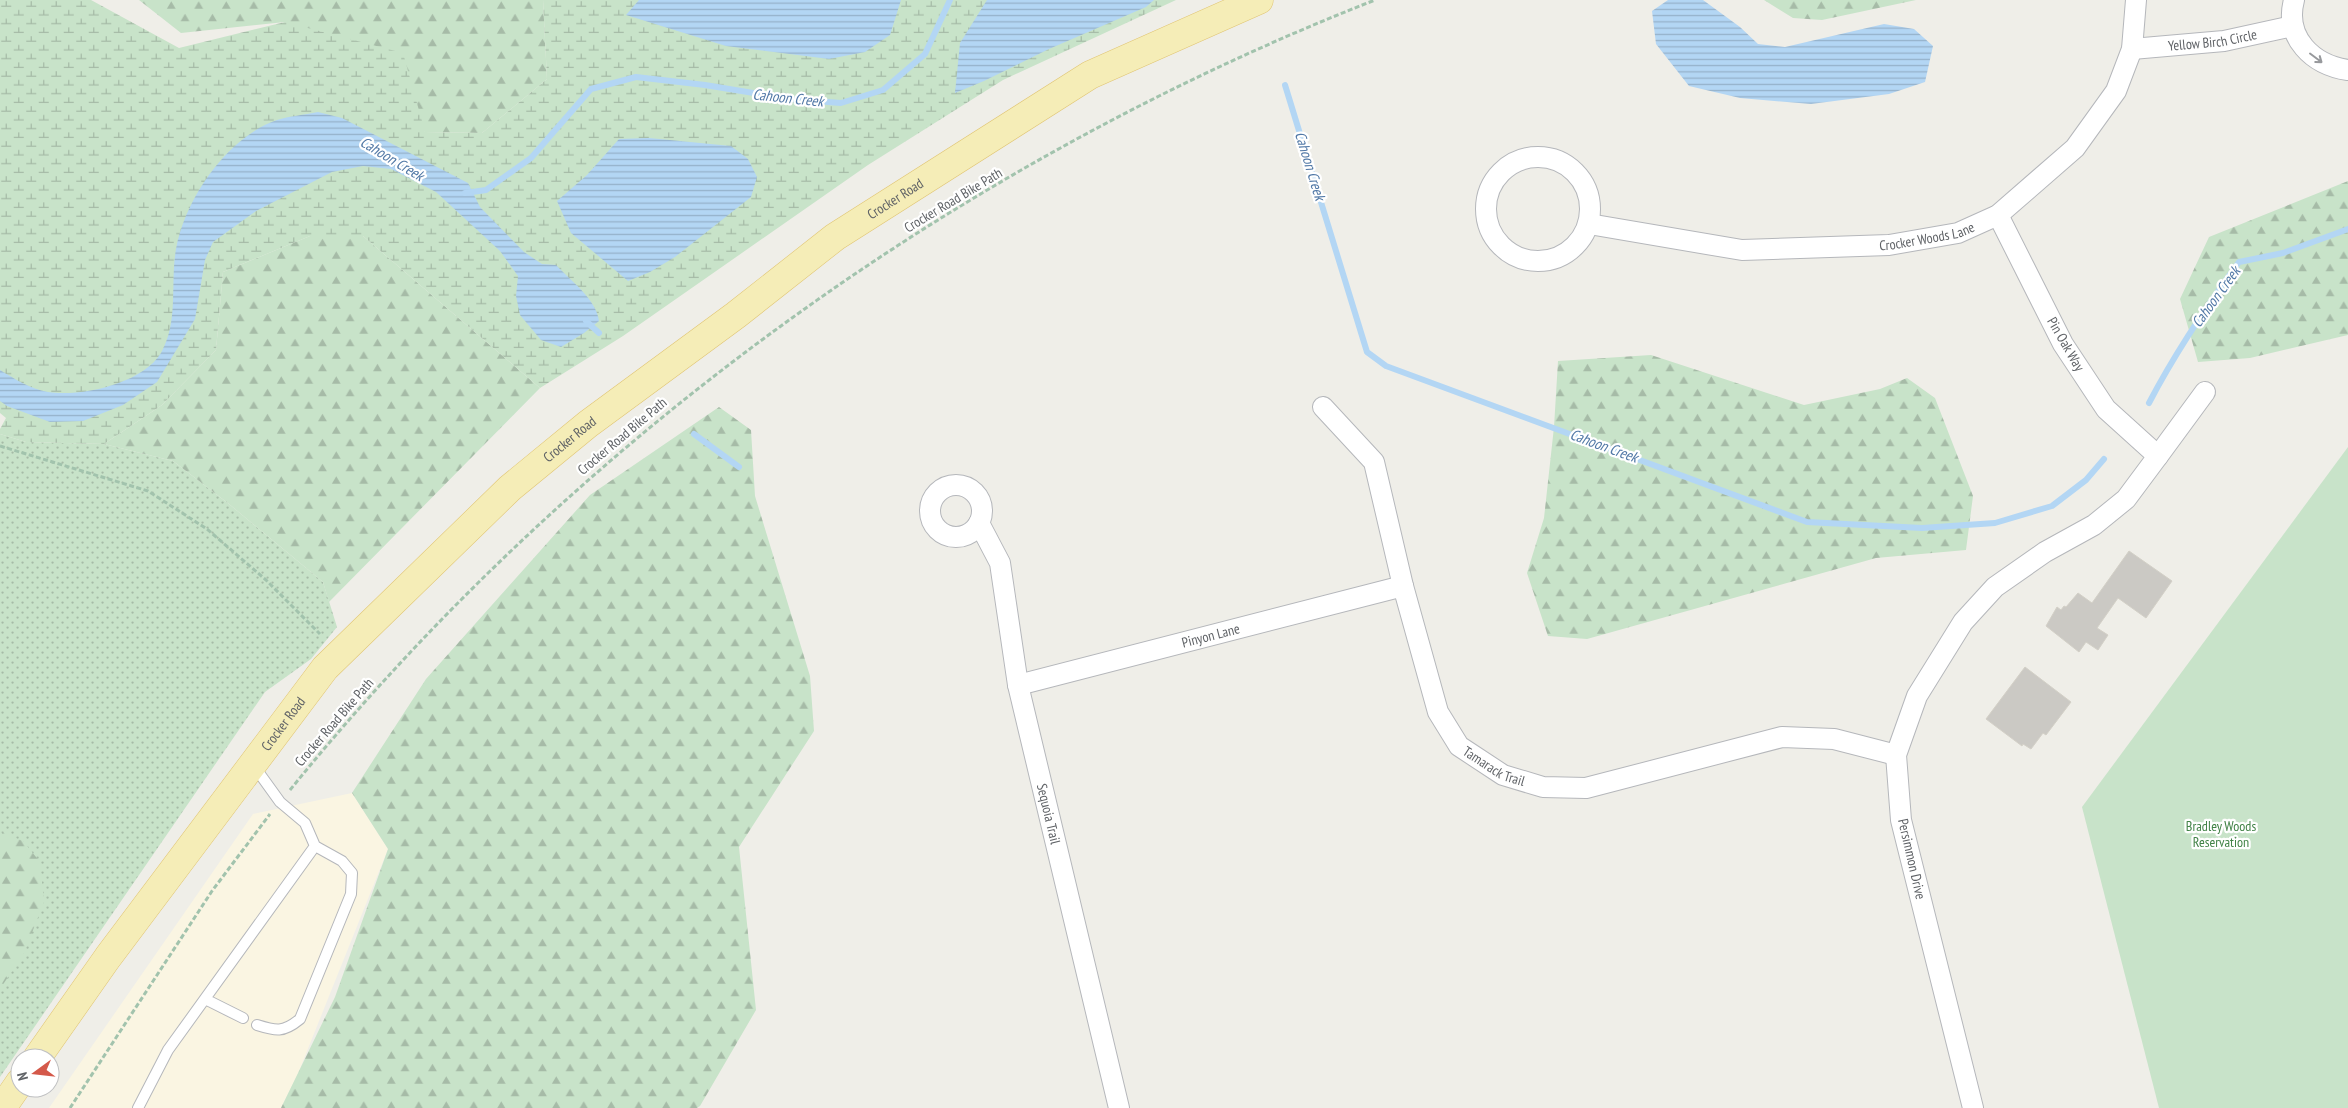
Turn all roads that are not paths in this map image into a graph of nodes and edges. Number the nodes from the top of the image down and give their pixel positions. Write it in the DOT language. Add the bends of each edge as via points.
graph roads {
  1 [pos="1259,0"];
  2 [pos="2136,0"];
  3 [pos="2294,0"];
  4 [pos="2293,26"];
  5 [pos="2132,49"];
  6 [pos="2348,70"];
  7 [pos="1998,215"];
  8 [pos="1589,224"];
  9 [pos="2205,392"];
  10 [pos="1323,407"];
  11 [pos="2158,456"];
  12 [pos="979,523"];
  13 [pos="1403,586"];
  14 [pos="1018,685"];
  15 [pos="1896,755"];
  16 [pos="252,764"];
  17 [pos="315,846"];
  18 [pos="205,999"];
  19 [pos="243,1018"];
  20 [pos="257,1025"];
  21 [pos="44,1048"];
  22 [pos="10,1096"];
  23 [pos="2,1108"];
  24 [pos="138,1108"];
  25 [pos="1119,1108"];
  26 [pos="1973,1108"];
  1 -- 16 [label="main road, Crocker Road" via="1074,85 835,237 588,424 510,488 325,668"];
  2 -- 5 [label="street, Crocker Woods Lane"];
  3 -- 4 [label="street"];
  4 -- 5 [label="street, Yellow Birch Circle" via="2224,41"];
  4 -- 6 [label="street, one-way" via="2301,44 2314,58 2331,68"];
  5 -- 7 [label="street, Crocker Woods Lane" via="2116,91 2075,148"];
  7 -- 8 [label="street, Crocker Woods Lane" via="1958,233 1889,245 1742,250"];
  7 -- 11 [label="street, Pin Oak Way" via="2062,344 2108,412"];
  8 -- 8 [label="street" via="1588,190 1566,164 1551,158 1534,156 1503,169 1486,198 1491,234 1502,248 1517,258 1534,262 1552,261 1568,253 1581,240"];
  9 -- 11 [label="street"];
  10 -- 13 [label="street, Tamarack Trail" via="1374,462"];
  11 -- 15 [label="street, Persimmon Drive" via="2126,500 2094,525 2045,552 1995,587 1964,622 1917,696"];
  12 -- 14 [label="street, Sequoia Trail" via="1000,562"];
  13 -- 14 [label="street, Pinyon Lane"];
  13 -- 15 [label="street, Tamarack Trail" via="1438,712 1459,746 1503,775 1543,787 1586,788 1782,737 1834,739"];
  14 -- 25 [label="street, Sequoia Trail"];
  15 -- 26 [label="street, Persimmon Drive" via="1901,820"];
  16 -- 17 [label="lane" via="280,802 305,823"];
  16 -- 21 [label="main road, Crocker Road"];
  17 -- 18 [label="lane"];
  17 -- 20 [label="lane" via="342,861 352,873 351,894 300,1019 288,1028 274,1031"];
  18 -- 19 [label="lane"];
  18 -- 24 [label="lane" via="168,1050"];
  22 -- 23 [label="main road"];
}
